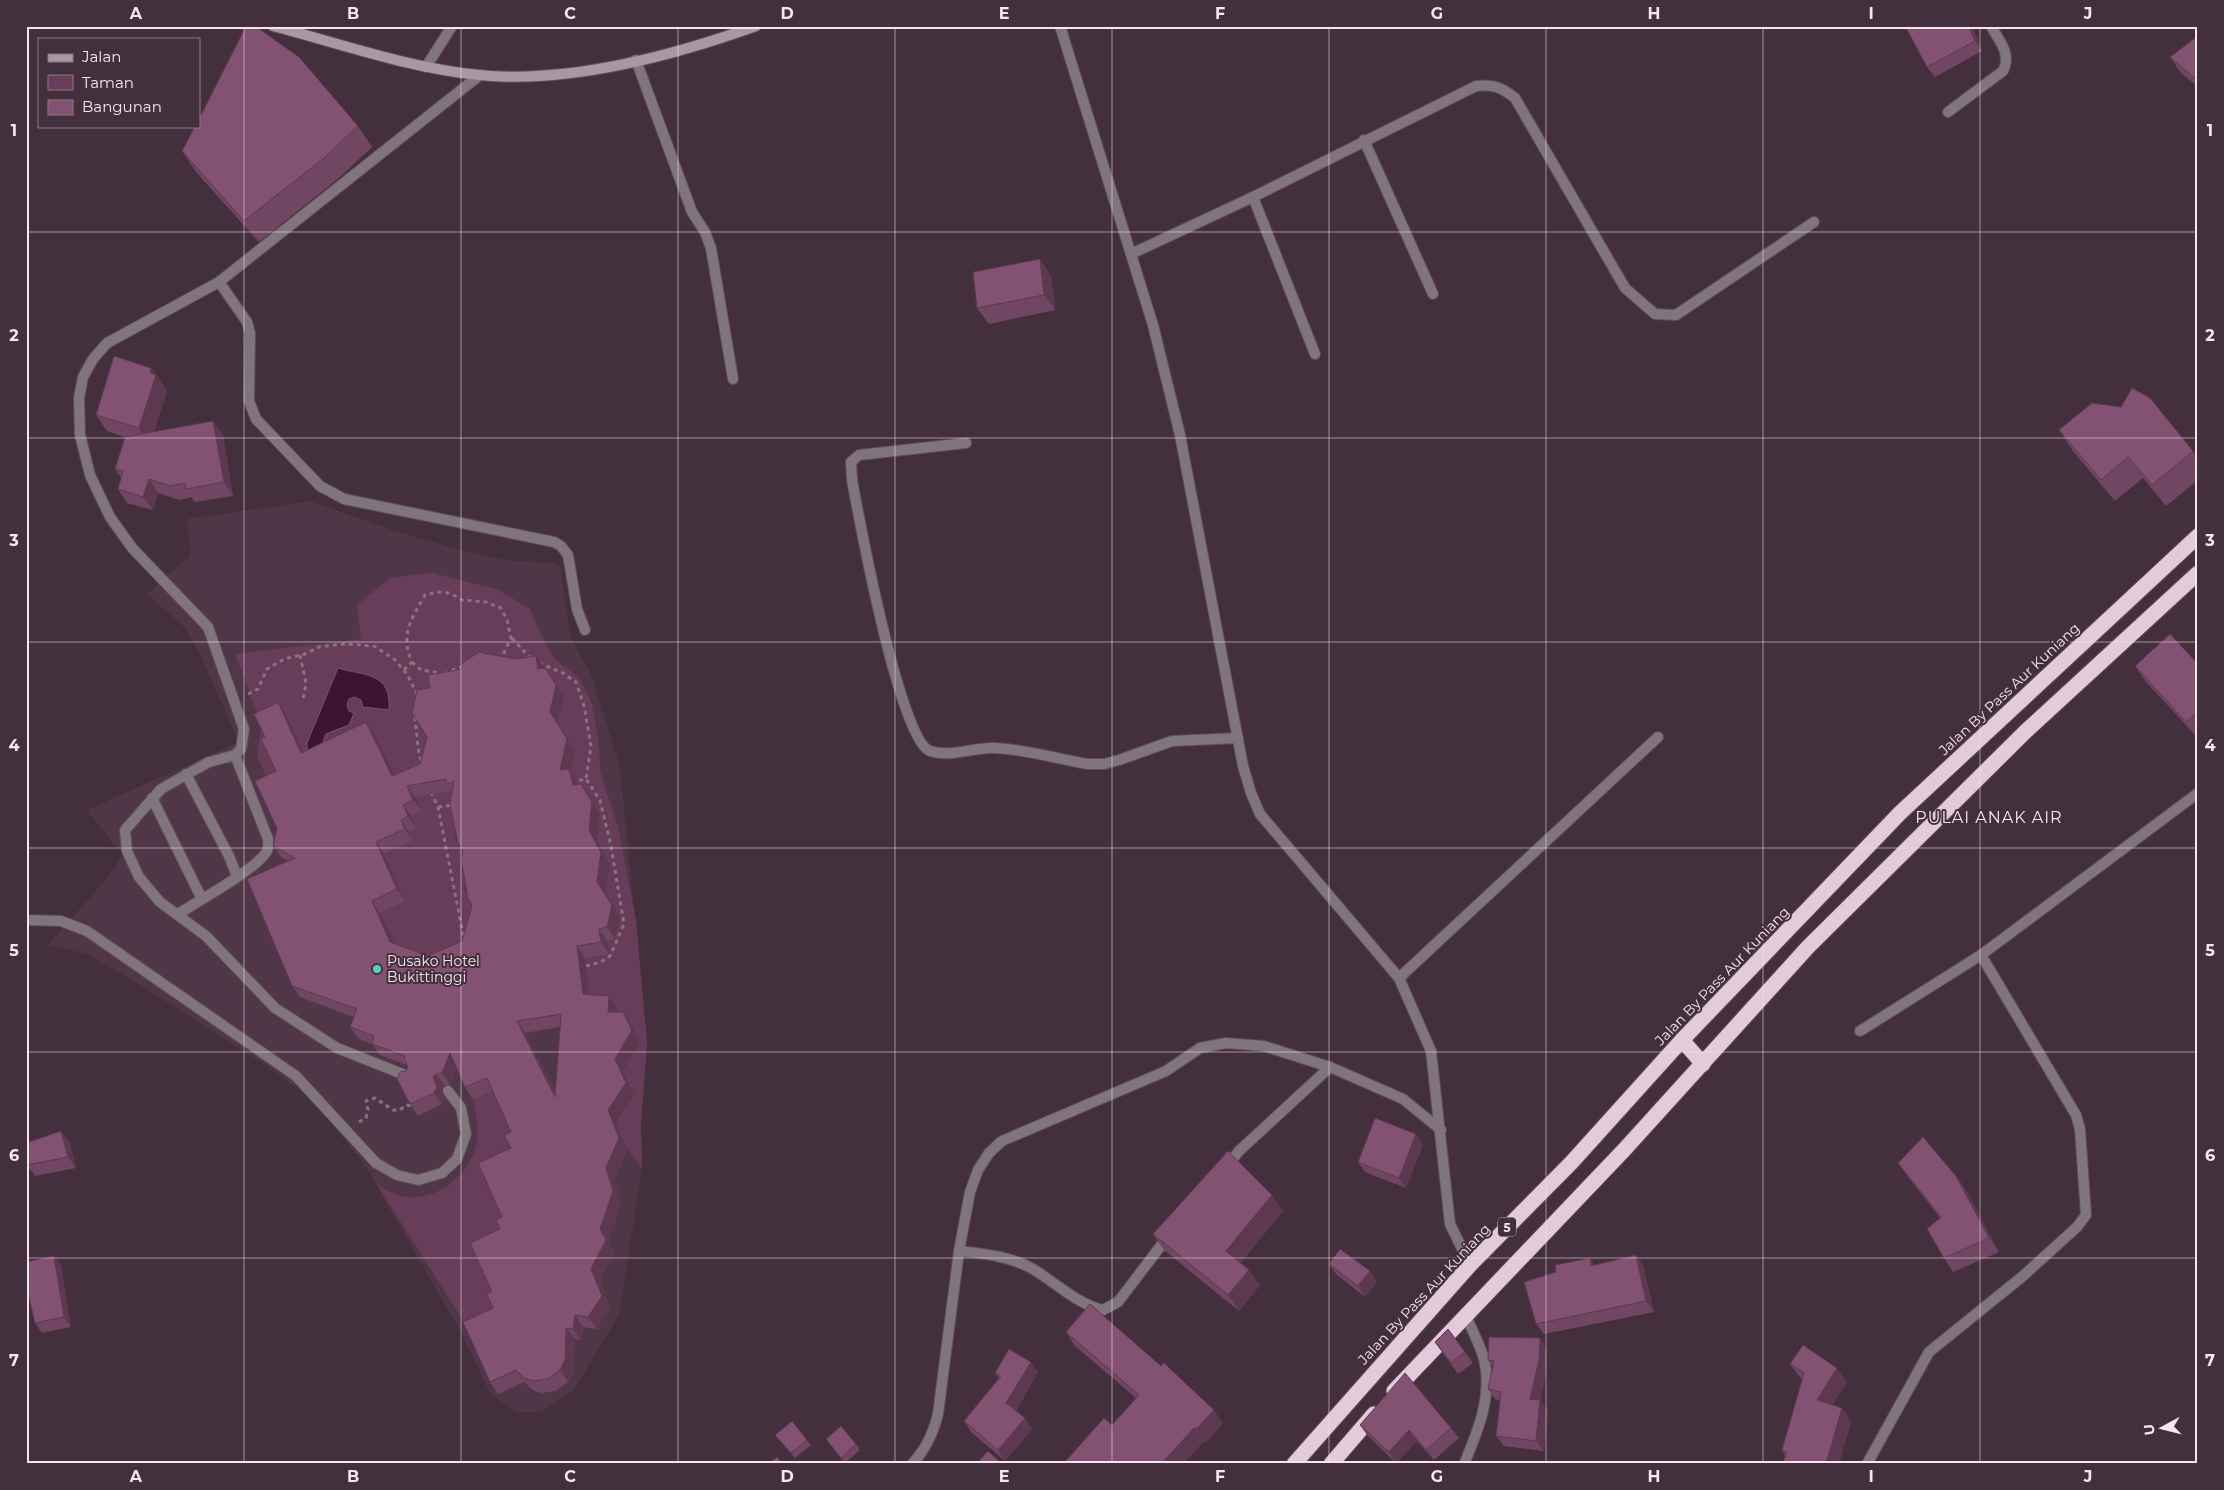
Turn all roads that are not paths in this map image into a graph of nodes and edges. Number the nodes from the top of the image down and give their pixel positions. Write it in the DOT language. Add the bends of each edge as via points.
graph roads {
  1 [pos="273,26"];
  2 [pos="452,26"];
  3 [pos="756,26"];
  4 [pos="1060,26"];
  5 [pos="1991,26"];
  6 [pos="636,60"];
  7 [pos="426,67"];
  8 [pos="480,75"];
  9 [pos="1948,112"];
  10 [pos="1364,140"];
  11 [pos="1253,197"];
  12 [pos="1814,222"];
  13 [pos="1131,254"];
  14 [pos="219,282"];
  15 [pos="1434,294"];
  16 [pos="1315,354"];
  17 [pos="733,379"];
  18 [pos="966,443"];
  19 [pos="2198,536"];
  20 [pos="2198,573"];
  21 [pos="585,630"];
  22 [pos="1658,737"];
  23 [pos="1238,738"];
  24 [pos="235,755"];
  25 [pos="186,774"];
  26 [pos="2198,793"];
  27 [pos="152,798"];
  28 [pos="237,876"];
  29 [pos="202,899"];
  30 [pos="178,914"];
  31 [pos="26,920"];
  32 [pos="1981,955"];
  33 [pos="1399,978"];
  34 [pos="1860,1031"];
  35 [pos="1682,1040"];
  36 [pos="1703,1064"];
  37 [pos="1330,1066"];
  38 [pos="410,1076"];
  39 [pos="448,1091"];
  40 [pos="1441,1130"];
  41 [pos="1220,1174"];
  42 [pos="1176,1226"];
  43 [pos="959,1251"];
  44 [pos="1470,1265"];
  45 [pos="1466,1316"];
  46 [pos="912,1464"];
  47 [pos="1294,1464"];
  48 [pos="1331,1464"];
  49 [pos="1464,1464"];
  50 [pos="1867,1464"];
  1 -- 7 [label="street"];
  2 -- 7 [label="street"];
  3 -- 6 [label="street" via="699,46"];
  4 -- 13 [label="street"];
  5 -- 9 [label="street" via="2006,52 2007,63 2002,71"];
  6 -- 8 [label="street" via="552,74"];
  6 -- 17 [label="street" via="692,212 711,248"];
  7 -- 8 [label="street"];
  8 -- 14 [label="street"];
  10 -- 11 [label="street"];
  10 -- 12 [label="street" via="1476,86 1490,84 1502,88 1515,98 1625,288 1655,314 1676,315"];
  10 -- 15 [label="street"];
  11 -- 13 [label="street"];
  11 -- 16 [label="street"];
  13 -- 23 [label="street" via="1180,435"];
  14 -- 21 [label="street" via="247,322 250,333 251,411 320,486 344,499 554,542 568,555 577,609"];
  14 -- 24 [label="street" via="107,343 83,377 79,398 80,435 90,475 110,517 133,549 208,627 244,729 240,749"];
  18 -- 23 [label="street" via="859,455 851,462 876,600 905,706 919,743 928,751 940,753 993,748 1104,764 1172,741"];
  19 -- 35 [label="highway, Jalan By Pass Aur Kuniang / 5" via="1900,813"];
  20 -- 36 [label="highway, 5" via="2025,732 1903,851 1808,947"];
  22 -- 33 [label="street"];
  23 -- 33 [label="street" via="1250,793 1260,814"];
  24 -- 25 [label="street" via="209,762"];
  24 -- 28 [label="street" via="268,839 268,849 261,858"];
  25 -- 27 [label="street"];
  25 -- 28 [label="street"];
  26 -- 32 [label="street"];
  27 -- 29 [label="street"];
  27 -- 30 [label="street" via="125,830 127,850 139,877 160,902"];
  28 -- 29 [label="street"];
  29 -- 30 [label="street"];
  30 -- 38 [label="street" via="206,936 275,1008 337,1048"];
  31 -- 39 [label="street" via="61,921 87,931 296,1076 376,1163 397,1175 418,1180 442,1173 457,1159 466,1134 461,1108"];
  32 -- 34 [label="street"];
  32 -- 50 [label="street" via="2076,1115 2080,1129 2086,1215 2024,1276 1929,1352"];
  33 -- 40 [label="street" via="1431,1051"];
  35 -- 36 [label="highway"];
  35 -- 44 [label="highway, Jalan By Pass Aur Kuniang / 5" via="1571,1163"];
  36 -- 45 [label="highway, 5"];
  37 -- 40 [label="street" via="1403,1099"];
  37 -- 41 [label="street"];
  37 -- 43 [label="street" via="1264,1046 1226,1043 1200,1048 1166,1071 1002,1141 989,1153 975,1177"];
  40 -- 44 [label="street" via="1450,1224"];
  42 -- 43 [label="street" via="1118,1302 1103,1310 1091,1307 1032,1269 1008,1258"];
  43 -- 46 [label="street" via="938,1414 932,1435"];
  44 -- 47 [label="highway, Jalan By Pass Aur Kuniang / 5"];
  45 -- 48 [label="highway, 5" via="1383,1402"];
  45 -- 49 [label="street" via="1484,1359 1487,1378 1478,1434"];
}
